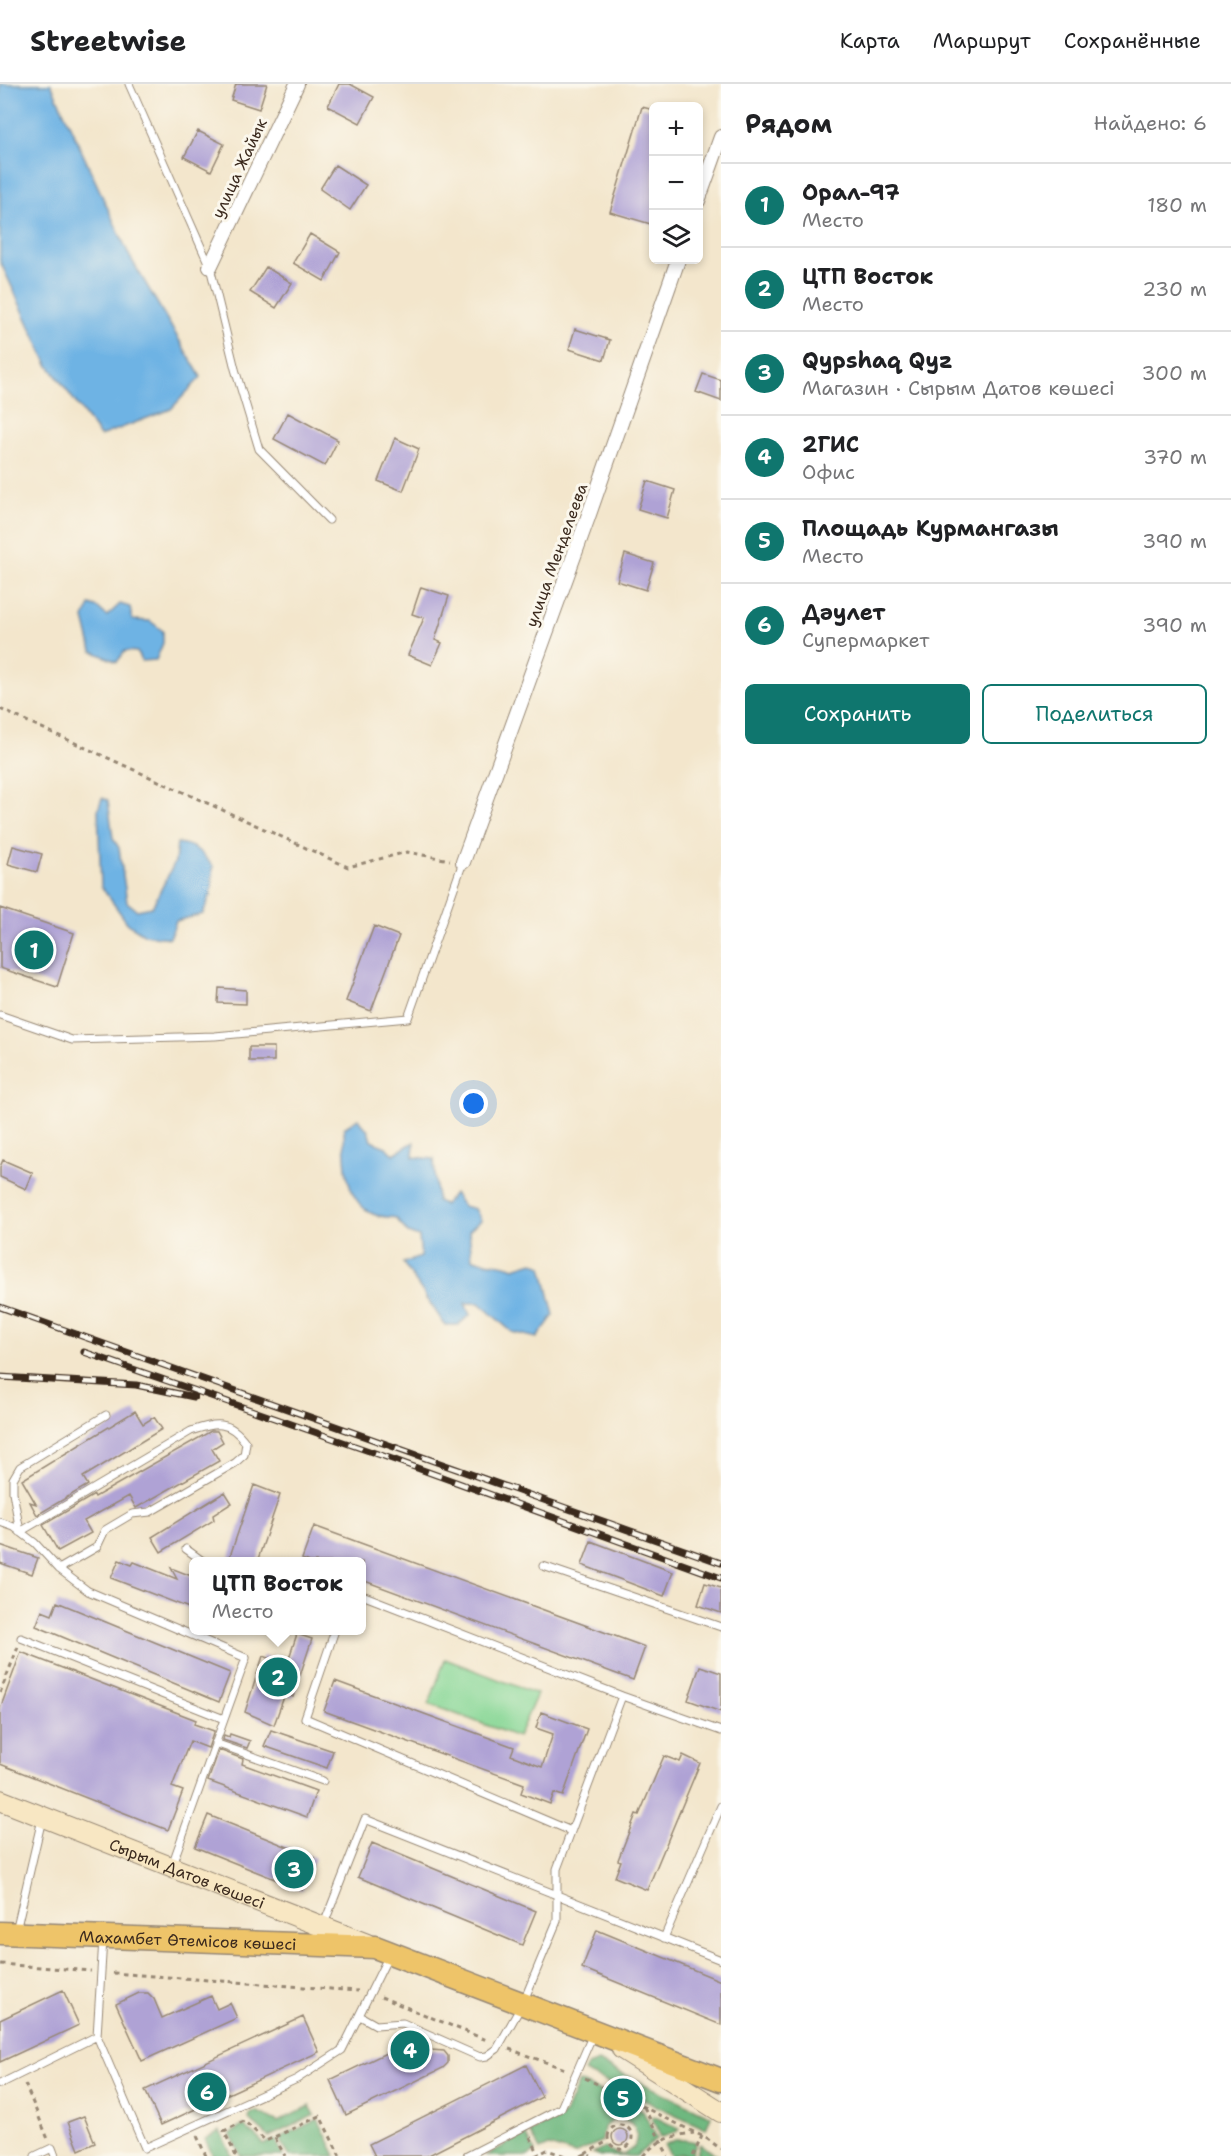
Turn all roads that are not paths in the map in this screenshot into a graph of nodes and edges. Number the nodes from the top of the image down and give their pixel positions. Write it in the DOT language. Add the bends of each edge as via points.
graph roads {
  1 [pos="129,84"];
  2 [pos="297,84"];
  3 [pos="721,137"];
  4 [pos="703,189"];
  5 [pos="677,264"];
  6 [pos="210,267"];
  7 [pos="329,520"];
  8 [pos="463,862"];
  9 [pos="0,1015"];
  10 [pos="106,1415"];
  11 [pos="0,1522"];
  12 [pos="20,1532"];
  13 [pos="186,1549"];
  14 [pos="197,1557"];
  15 [pos="543,1566"];
  16 [pos="59,1569"];
  17 [pos="366,1597"];
  18 [pos="721,1628"];
  19 [pos="189,1630"];
  20 [pos="201,1635"];
  21 [pos="333,1635"];
  22 [pos="21,1638"];
  23 [pos="622,1696"];
  24 [pos="224,1719"];
  25 [pos="721,1731"];
  26 [pos="215,1743"];
  27 [pos="324,1781"];
  28 [pos="0,1800"];
  29 [pos="721,1806"];
  30 [pos="43,1817"];
  31 [pos="571,1831"];
  32 [pos="171,1867"];
  33 [pos="556,1896"];
  34 [pos="323,1927"];
  35 [pos="8,1933"];
  36 [pos="104,1937"];
  37 [pos="664,1938"];
  38 [pos="382,1950"];
  39 [pos="721,1960"];
  40 [pos="523,2003"];
  41 [pos="360,2016"];
  42 [pos="594,2031"];
  43 [pos="98,2036"];
  44 [pos="721,2080"];
  45 [pos="0,2084"];
  46 [pos="721,2112"];
  47 [pos="54,2152"];
  48 [pos="35,2156"];
  49 [pos="467,2156"];
  1 -- 6 [label="lane"];
  2 -- 6 [label="street, улица Жайык"];
  3 -- 4 [label="street"];
  5 -- 8 [label="street, улица Менделеева"];
  6 -- 7 [label="lane" via="235,369 260,448"];
  8 -- 9 [label="lane" via="408,1018 215,1036 72,1040"];
  10 -- 12 [label="lane" via="21,1467 13,1479"];
  11 -- 12 [label="lane"];
  12 -- 16 [label="lane"];
  12 -- 16 [label="lane" via="191,1431 214,1424 230,1426 239,1433 246,1443 244,1455 236,1463 150,1512 132,1514 105,1530 97,1547"];
  13 -- 14 [label="lane"];
  15 -- 18 [label="lane"];
  16 -- 19 [label="lane" via="88,1591"];
  17 -- 23 [label="lane"];
  20 -- 24 [label="lane" via="246,1658"];
  21 -- 31 [label="lane" via="305,1718"];
  22 -- 24 [label="lane"];
  23 -- 25 [label="lane"];
  23 -- 31 [label="lane"];
  24 -- 26 [label="lane"];
  26 -- 27 [label="lane"];
  26 -- 32 [label="lane"];
  28 -- 30 [label="main road, Сырым Датов көшесі"];
  29 -- 37 [label="lane"];
  30 -- 32 [label="main road, Сырым Датов көшесі"];
  30 -- 35 [label="lane"];
  31 -- 33 [label="lane" via="557,1869"];
  32 -- 34 [label="main road, Сырым Датов көшесі"];
  33 -- 34 [label="lane" via="365,1819"];
  33 -- 37 [label="lane"];
  33 -- 40 [label="lane" via="557,1922"];
  34 -- 38 [label="main road, Сырым Датов көшесі"];
  35 -- 36 [label="main road, Махамбет Өтемісов көшесі"];
  36 -- 38 [label="main road, Махамбет Өтемісов көшесі"];
  36 -- 43 [label="lane"];
  37 -- 39 [label="lane"];
  38 -- 40 [label="main road, Махамбет Өтемісов көшесі"];
  38 -- 41 [label="lane"];
  40 -- 41 [label="lane" via="497,2049 480,2057 403,2023 376,2025"];
  40 -- 42 [label="main road, Махамбет Өтемісов көшесі"];
  41 -- 43 [label="lane" via="342,2050 297,2079 145,2148"];
  42 -- 44 [label="main road, Махамбет Өтемісов көшесі"];
  42 -- 46 [label="main road"];
  42 -- 49 [label="lane" via="561,2108"];
  43 -- 45 [label="lane"];
  47 -- 48 [label="lane"];
}
